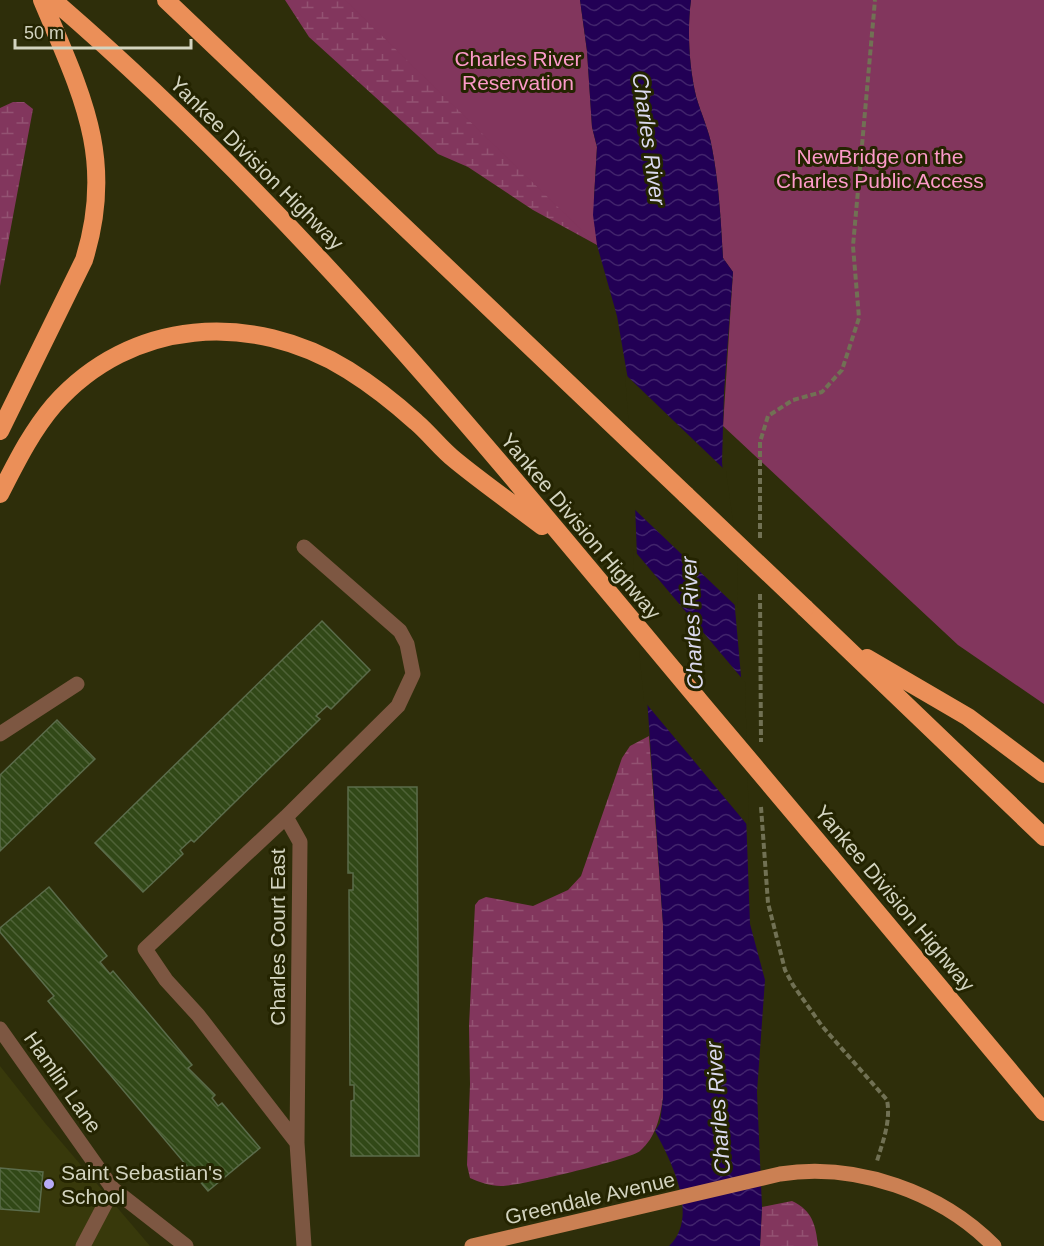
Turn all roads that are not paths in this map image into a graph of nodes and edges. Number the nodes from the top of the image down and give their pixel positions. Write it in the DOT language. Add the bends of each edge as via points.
graph roads {
  1 [pos="42,0"];
  2 [pos="53,0"];
  3 [pos="166,0"];
  4 [pos="0,431"];
  5 [pos="0,494"];
  6 [pos="570,546"];
  7 [pos="304,547"];
  8 [pos="839,642"];
  9 [pos="77,684"];
  10 [pos="0,734"];
  11 [pos="1044,774"];
  12 [pos="286,817"];
  13 [pos="1044,837"];
  14 [pos="0,1029"];
  15 [pos="1044,1112"];
  16 [pos="297,1143"];
  17 [pos="113,1188"];
  18 [pos="83,1246"];
  19 [pos="186,1246"];
  20 [pos="304,1246"];
  21 [pos="472,1246"];
  22 [pos="994,1246"];
  1 -- 4 [label="highway" via="91,124 98,195 84,260"];
  2 -- 6 [label="highway, Yankee Division Highway" via="164,100 285,219"];
  3 -- 8 [label="highway, bridge"];
  5 -- 6 [label="highway" via="43,419 71,389 103,365 137,347 170,337 240,332 293,343 348,370 416,422 453,459"];
  6 -- 15 [label="highway, Yankee Division Highway, bridge"];
  7 -- 12 [label="street, Charles Court East" via="400,631 413,674 398,706"];
  8 -- 11 [label="highway" via="968,717"];
  8 -- 13 [label="highway"];
  9 -- 10 [label="street"];
  12 -- 16 [label="street, Charles Court East" via="300,842"];
  12 -- 16 [label="street" via="145,949"];
  14 -- 17 [label="street, Hamlin Lane"];
  16 -- 20 [label="street, Charles Court East"];
  17 -- 18 [label="street"];
  17 -- 19 [label="street, Hamlin Lane"];
  21 -- 22 [label="main road, Greendale Avenue" via="807,1171 836,1172 902,1188 951,1212"];
}
